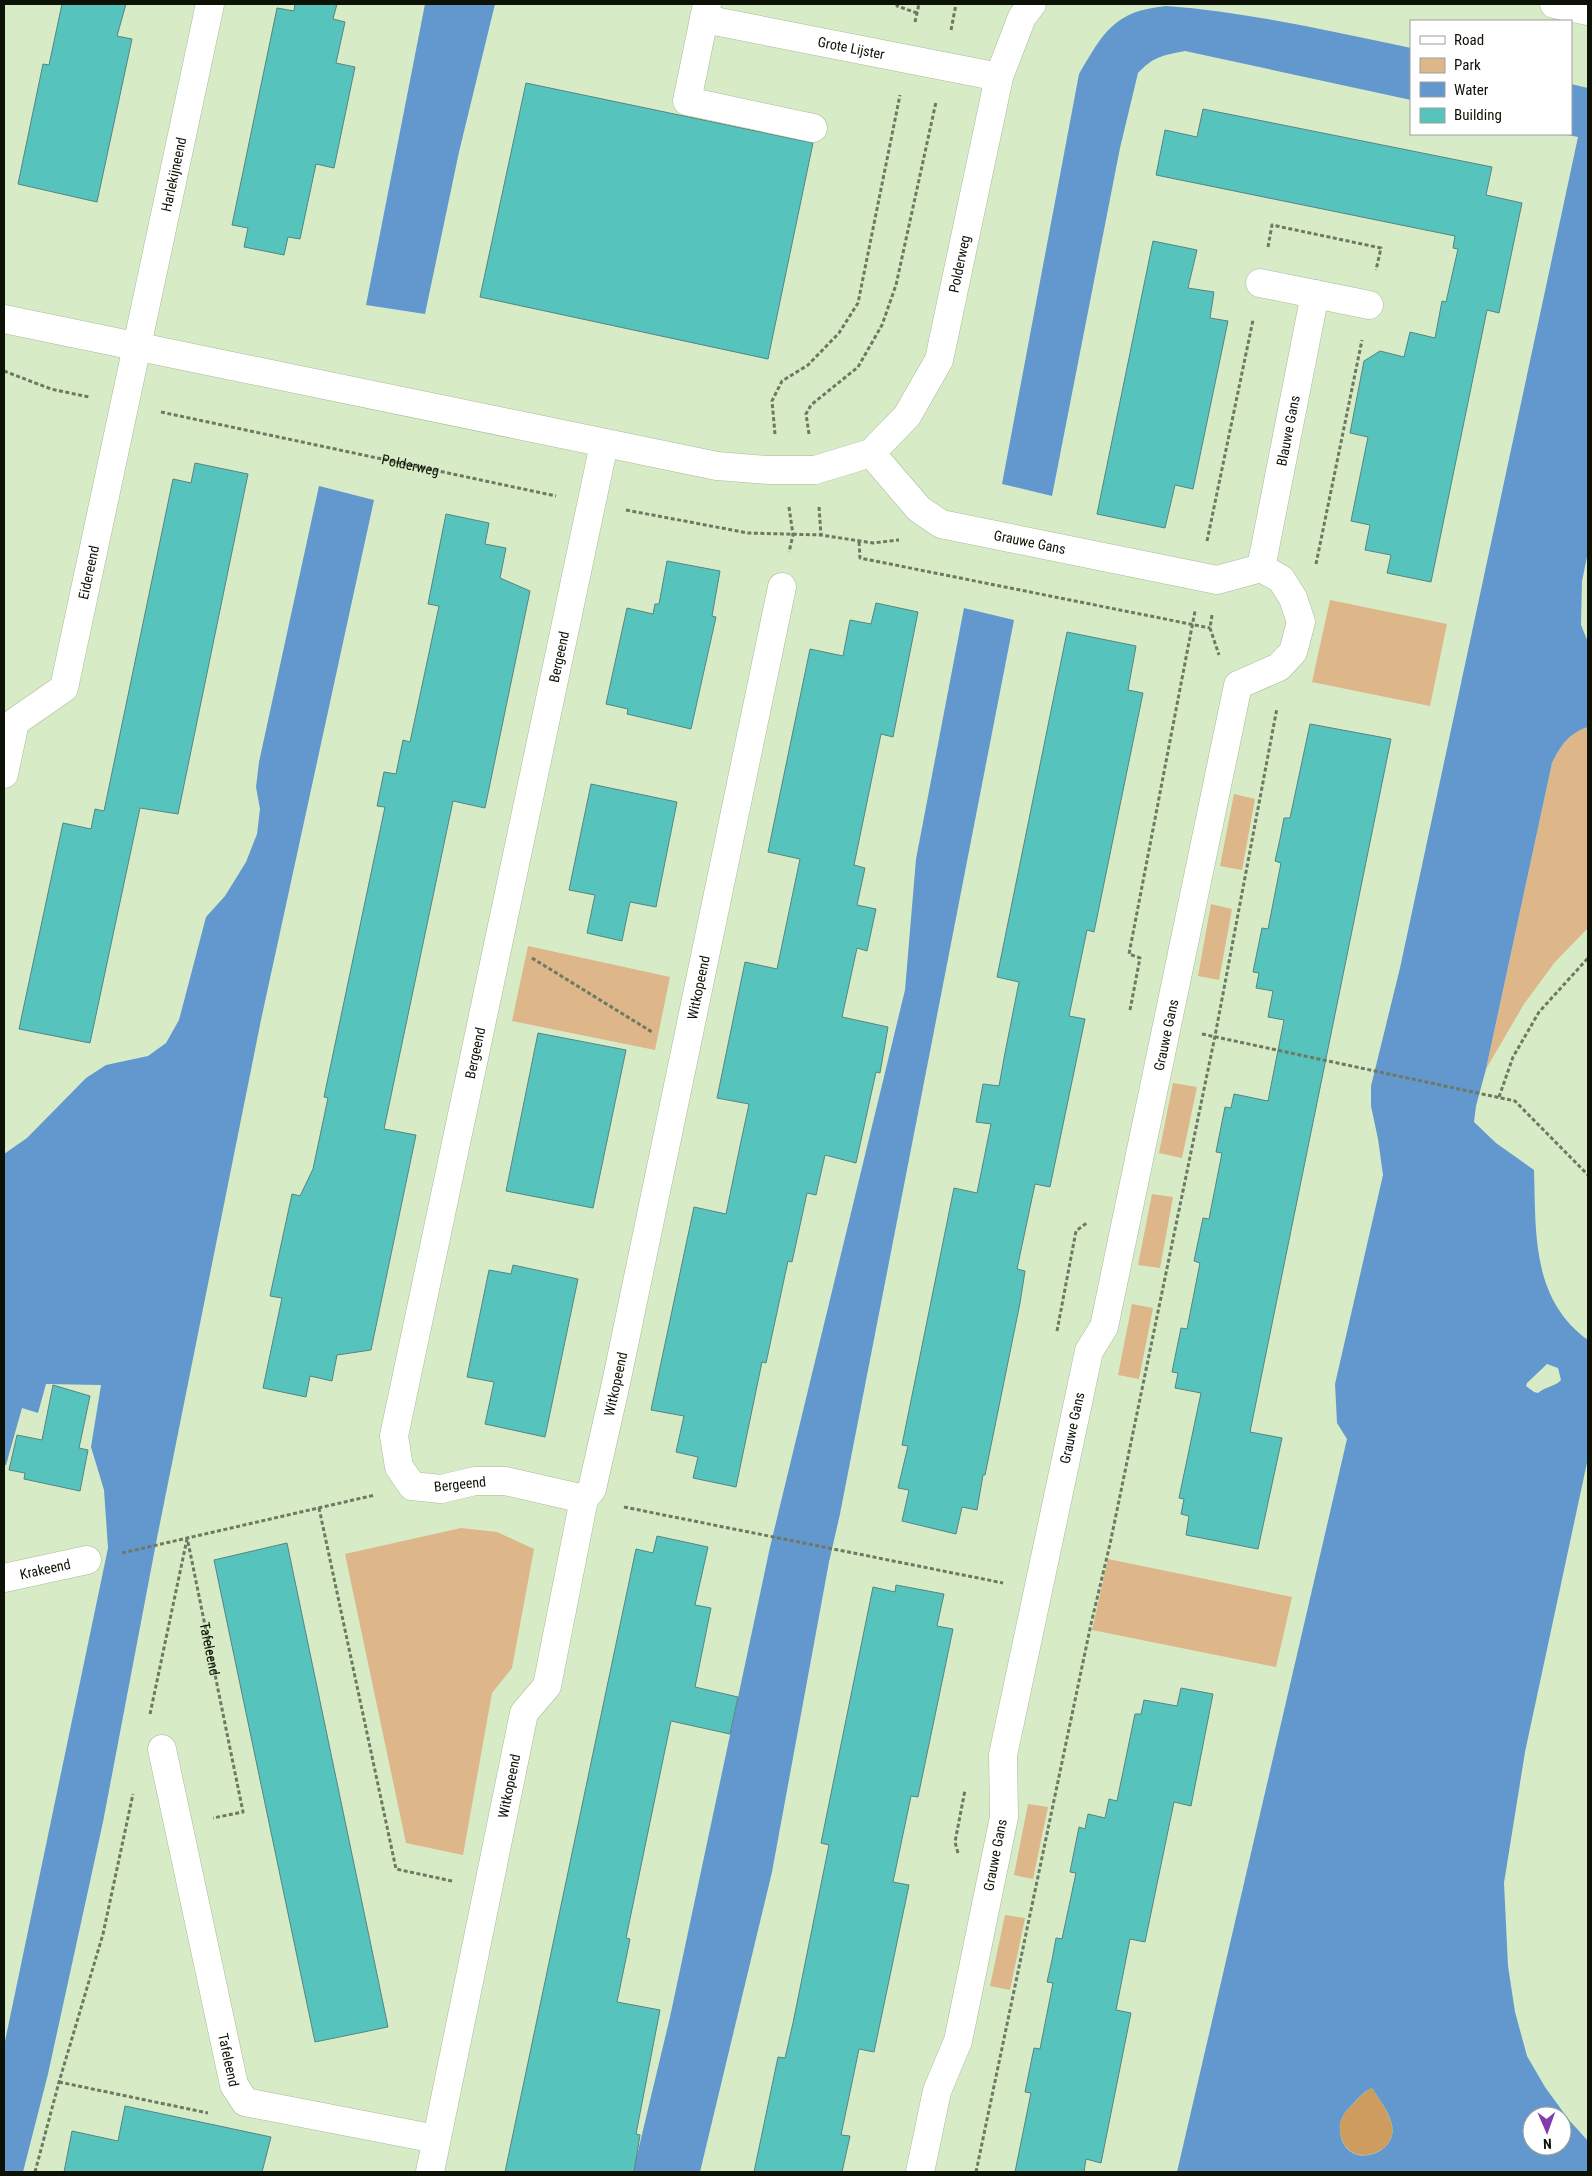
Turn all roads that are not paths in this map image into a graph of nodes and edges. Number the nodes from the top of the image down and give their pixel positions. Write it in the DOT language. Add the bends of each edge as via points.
graph roads {
  1 [pos="210,4"];
  2 [pos="1032,4"];
  3 [pos="1554,4"];
  4 [pos="705,11"];
  5 [pos="1588,11"];
  6 [pos="999,77"];
  7 [pos="813,128"];
  8 [pos="1260,283"];
  9 [pos="1315,294"];
  10 [pos="1369,305"];
  11 [pos="4,319"];
  12 [pos="137,346"];
  13 [pos="604,444"];
  14 [pos="872,453"];
  15 [pos="1261,568"];
  16 [pos="782,587"];
  17 [pos="4,774"];
  18 [pos="584,1499"];
  19 [pos="88,1560"];
  20 [pos="4,1578"];
  21 [pos="162,1749"];
  22 [pos="436,2139"];
  23 [pos="430,2172"];
  24 [pos="920,2172"];
  1 -- 12 [label="street, Harlekijneend"];
  2 -- 6 [label="street, Polderweg" via="1022,17"];
  3 -- 5 [label="street"];
  4 -- 6 [label="street, Grote Lijster"];
  4 -- 7 [label="street, Grote Lijster" via="687,101"];
  6 -- 14 [label="street, Polderweg" via="939,360 907,416"];
  8 -- 9 [label="street"];
  9 -- 10 [label="street"];
  9 -- 15 [label="street, Blauwe Gans"];
  11 -- 12 [label="street, Polderweg"];
  12 -- 13 [label="street, Polderweg"];
  12 -- 17 [label="street, Eidereend" via="64,688 15,722"];
  13 -- 14 [label="street, Polderweg" via="716,466 783,469 815,470"];
  13 -- 18 [label="street, Bergeend" via="394,1436 399,1467 412,1486 441,1489 475,1480 505,1481"];
  14 -- 15 [label="street, Grauwe Gans" via="920,510 941,524 1216,580"];
  15 -- 24 [label="street, Grauwe Gans" via="1281,579 1293,598 1301,622 1294,652 1279,667 1238,685 1104,1327 1089,1352 1037,1590 1003,1755 1004,1816 958,2041 937,2091"];
  16 -- 18 [label="street, Witkopeend" via="614,1393 592,1489"];
  18 -- 22 [label="street, Witkopeend" via="547,1686 524,1713"];
  19 -- 20 [label="street, Krakeend"];
  21 -- 22 [label="street, Tafeleend" via="234,2085 245,2102"];
  22 -- 23 [label="street, Witkopeend"];
}
